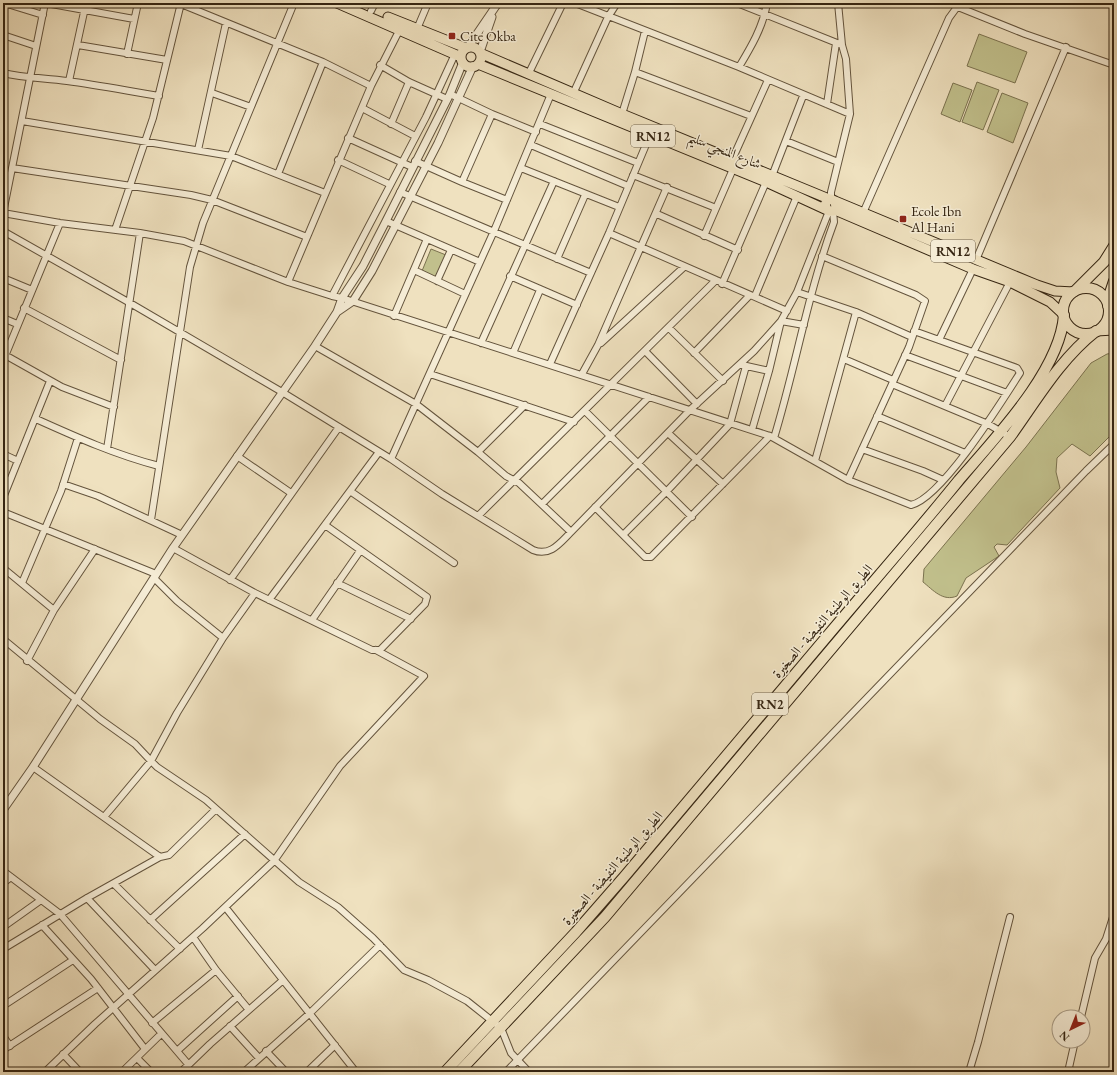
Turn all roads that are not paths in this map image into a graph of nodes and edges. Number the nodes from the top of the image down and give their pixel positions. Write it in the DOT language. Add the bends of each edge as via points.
graph roads {
  1 [pos="4,3"];
  2 [pos="45,3"];
  3 [pos="138,3"];
  4 [pos="181,3"];
  5 [pos="294,3"];
  6 [pos="337,3"];
  7 [pos="351,3"];
  8 [pos="428,3"];
  9 [pos="563,3"];
  10 [pos="575,3"];
  11 [pos="617,3"];
  12 [pos="737,3"];
  13 [pos="767,3"];
  14 [pos="838,3"];
  15 [pos="18,5"];
  16 [pos="497,5"];
  17 [pos="959,5"];
  18 [pos="85,6"];
  19 [pos="373,7"];
  20 [pos="765,14"];
  21 [pos="43,15"];
  22 [pos="608,16"];
  23 [pos="134,19"];
  24 [pos="226,23"];
  25 [pos="400,29"];
  26 [pos="417,29"];
  27 [pos="645,31"];
  28 [pos="3,35"];
  29 [pos="277,44"];
  30 [pos="839,44"];
  31 [pos="36,46"];
  32 [pos="78,46"];
  33 [pos="1066,47"];
  34 [pos="467,48"];
  35 [pos="480,53"];
  36 [pos="127,54"];
  37 [pos="460,58"];
  38 [pos="167,60"];
  39 [pos="323,62"];
  40 [pos="1114,64"];
  41 [pos="380,65"];
  42 [pos="476,65"];
  43 [pos="739,68"];
  44 [pos="635,72"];
  45 [pos="3,73"];
  46 [pos="528,75"];
  47 [pos="30,77"];
  48 [pos="768,80"];
  49 [pos="69,81"];
  50 [pos="409,82"];
  51 [pos="371,86"];
  52 [pos="212,93"];
  53 [pos="551,94"];
  54 [pos="573,94"];
  55 [pos="437,95"];
  56 [pos="159,96"];
  57 [pos="448,96"];
  58 [pos="804,96"];
  59 [pos="459,98"];
  60 [pos="827,104"];
  61 [pos="251,107"];
  62 [pos="362,108"];
  63 [pos="492,114"];
  64 [pos="622,114"];
  65 [pos="850,114"];
  66 [pos="751,116"];
  67 [pos="22,121"];
  68 [pos="391,124"];
  69 [pos="540,124"];
  70 [pos="536,132"];
  71 [pos="650,135"];
  72 [pos="415,136"];
  73 [pos="348,138"];
  74 [pos="145,141"];
  75 [pos="786,141"];
  76 [pos="531,145"];
  77 [pos="198,150"];
  78 [pos="231,156"];
  79 [pos="338,160"];
  80 [pos="402,162"];
  81 [pos="838,162"];
  82 [pos="414,164"];
  83 [pos="638,164"];
  84 [pos="733,164"];
  85 [pos="426,166"];
  86 [pos="12,168"];
  87 [pos="521,168"];
  88 [pos="278,174"];
  89 [pos="633,175"];
  90 [pos="769,179"];
  91 [pos="554,181"];
  92 [pos="462,182"];
  93 [pos="389,184"];
  94 [pos="130,186"];
  95 [pos="628,186"];
  96 [pos="667,187"];
  97 [pos="400,192"];
  98 [pos="325,193"];
  99 [pos="585,195"];
  100 [pos="410,196"];
  101 [pos="797,196"];
  102 [pos="212,200"];
  103 [pos="507,200"];
  104 [pos="831,206"];
  105 [pos="619,207"];
  106 [pos="716,208"];
  107 [pos="3,213"];
  108 [pos="863,213"];
  109 [pos="657,214"];
  110 [pos="386,221"];
  111 [pos="60,223"];
  112 [pos="396,225"];
  113 [pos="114,230"];
  114 [pos="3,231"];
  115 [pos="494,231"];
  116 [pos="140,233"];
  117 [pos="609,233"];
  118 [pos="704,236"];
  119 [pos="307,237"];
  120 [pos="427,239"];
  121 [pos="196,245"];
  122 [pos="525,245"];
  123 [pos="1114,246"];
  124 [pos="642,247"];
  125 [pos="451,250"];
  126 [pos="738,250"];
  127 [pos="46,255"];
  128 [pos="822,256"];
  129 [pos="557,259"];
  130 [pos="480,262"];
  131 [pos="975,264"];
  132 [pos="684,267"];
  133 [pos="414,270"];
  134 [pos="591,273"];
  135 [pos="510,276"];
  136 [pos="3,278"];
  137 [pos="716,280"];
  138 [pos="437,281"];
  139 [pos="1114,281"];
  140 [pos="288,282"];
  141 [pos="1010,282"];
  142 [pos="722,284"];
  143 [pos="32,290"];
  144 [pos="540,290"];
  145 [pos="797,292"];
  146 [pos="1074,292"];
  147 [pos="465,294"];
  148 [pos="811,295"];
  149 [pos="332,296"];
  150 [pos="752,296"];
  151 [pos="342,298"];
  152 [pos="353,301"];
  153 [pos="130,303"];
  154 [pos="577,305"];
  155 [pos="24,308"];
  156 [pos="1111,309"];
  157 [pos="787,310"];
  158 [pos="337,312"];
  159 [pos="856,312"];
  160 [pos="1064,315"];
  161 [pos="394,316"];
  162 [pos="3,318"];
  163 [pos="782,321"];
  164 [pos="17,324"];
  165 [pos="804,325"];
  166 [pos="669,328"];
  167 [pos="1114,330"];
  168 [pos="1096,331"];
  169 [pos="448,332"];
  170 [pos="180,334"];
  171 [pos="913,334"];
  172 [pos="939,340"];
  173 [pos="481,343"];
  174 [pos="598,345"];
  175 [pos="315,346"];
  176 [pos="974,351"];
  177 [pos="646,352"];
  178 [pos="513,353"];
  179 [pos="694,353"];
  180 [pos="5,354"];
  181 [pos="905,355"];
  182 [pos="844,359"];
  183 [pos="121,360"];
  184 [pos="550,364"];
  185 [pos="743,366"];
  186 [pos="769,372"];
  187 [pos="430,374"];
  188 [pos="582,374"];
  189 [pos="961,376"];
  190 [pos="50,381"];
  191 [pos="723,381"];
  192 [pos="893,382"];
  193 [pos="611,385"];
  194 [pos="282,392"];
  195 [pos="1007,394"];
  196 [pos="649,397"];
  197 [pos="416,404"];
  198 [pos="697,404"];
  199 [pos="525,405"];
  200 [pos="945,406"];
  201 [pos="114,407"];
  202 [pos="690,410"];
  203 [pos="585,411"];
  204 [pos="877,416"];
  205 [pos="36,419"];
  206 [pos="574,422"];
  207 [pos="730,424"];
  208 [pos="988,424"];
  209 [pos="339,427"];
  210 [pos="752,430"];
  211 [pos="1000,431"];
  212 [pos="668,433"];
  213 [pos="610,436"];
  214 [pos="772,437"];
  215 [pos="1010,437"];
  216 [pos="78,438"];
  217 [pos="1114,444"];
  218 [pos="108,449"];
  219 [pos="862,449"];
  220 [pos="379,452"];
  221 [pos="478,452"];
  222 [pos="965,453"];
  223 [pos="3,454"];
  224 [pos="237,456"];
  225 [pos="391,459"];
  226 [pos="697,459"];
  227 [pos="18,461"];
  228 [pos="815,461"];
  229 [pos="637,463"];
  230 [pos="159,466"];
  231 [pos="848,480"];
  232 [pos="943,480"];
  233 [pos="515,481"];
  234 [pos="63,484"];
  235 [pos="723,484"];
  236 [pos="350,491"];
  237 [pos="667,491"];
  238 [pos="291,493"];
  239 [pos="3,498"];
  240 [pos="542,504"];
  241 [pos="595,507"];
  242 [pos="3,512"];
  243 [pos="478,516"];
  244 [pos="692,516"];
  245 [pos="151,520"];
  246 [pos="325,524"];
  247 [pos="44,528"];
  248 [pos="571,532"];
  249 [pos="623,534"];
  250 [pos="182,535"];
  251 [pos="173,548"];
  252 [pos="95,549"];
  253 [pos="360,551"];
  254 [pos="454,562"];
  255 [pos="3,568"];
  256 [pos="155,576"];
  257 [pos="230,580"];
  258 [pos="22,583"];
  259 [pos="337,583"];
  260 [pos="255,593"];
  261 [pos="268,600"];
  262 [pos="54,610"];
  263 [pos="411,619"];
  264 [pos="312,620"];
  265 [pos="223,638"];
  266 [pos="3,639"];
  267 [pos="376,650"];
  268 [pos="27,661"];
  269 [pos="76,700"];
  270 [pos="151,761"];
  271 [pos="33,768"];
  272 [pos="216,809"];
  273 [pos="3,810"];
  274 [pos="104,817"];
  275 [pos="246,834"];
  276 [pos="160,857"];
  277 [pos="274,861"];
  278 [pos="3,871"];
  279 [pos="11,877"];
  280 [pos="3,883"];
  281 [pos="114,884"];
  282 [pos="87,898"];
  283 [pos="41,900"];
  284 [pos="226,908"];
  285 [pos="60,914"];
  286 [pos="1114,914"];
  287 [pos="1010,917"];
  288 [pos="150,920"];
  289 [pos="42,925"];
  290 [pos="3,927"];
  291 [pos="193,937"];
  292 [pos="380,946"];
  293 [pos="3,949"];
  294 [pos="180,949"];
  295 [pos="74,960"];
  296 [pos="155,970"];
  297 [pos="216,970"];
  298 [pos="282,980"];
  299 [pos="98,988"];
  300 [pos="128,995"];
  301 [pos="238,996"];
  302 [pos="3,1006"];
  303 [pos="112,1009"];
  304 [pos="1083,1009"];
  305 [pos="249,1010"];
  306 [pos="309,1014"];
  307 [pos="152,1023"];
  308 [pos="497,1025"];
  309 [pos="230,1026"];
  310 [pos="161,1034"];
  311 [pos="3,1036"];
  312 [pos="335,1045"];
  313 [pos="10,1046"];
  314 [pos="1073,1049"];
  315 [pos="3,1050"];
  316 [pos="145,1050"];
  317 [pos="177,1051"];
  318 [pos="266,1051"];
  319 [pos="63,1054"];
  320 [pos="137,1058"];
  321 [pos="259,1058"];
  322 [pos="517,1061"];
  323 [pos="188,1064"];
  324 [pos="246,1071"];
  325 [pos="45,1072"];
  326 [pos="80,1072"];
  327 [pos="122,1072"];
  328 [pos="151,1072"];
  329 [pos="181,1072"];
  330 [pos="286,1072"];
  331 [pos="307,1072"];
  332 [pos="356,1072"];
  333 [pos="445,1072"];
  334 [pos="459,1072"];
  335 [pos="506,1072"];
  336 [pos="529,1072"];
  337 [pos="969,1072"];
  338 [pos="1068,1072"];
  1 -- 15 [label="street"];
  2 -- 18 [label="street"];
  2 -- 21 [label="street"];
  3 -- 23 [label="street"];
  4 -- 24 [label="street"];
  4 -- 38 [label="street"];
  5 -- 29 [label="street"];
  6 -- 25 [label="main road, RN12"];
  7 -- 19 [label="main road, RN12"];
  8 -- 26 [label="street"];
  9 -- 46 [label="street"];
  10 -- 22 [label="street"];
  11 -- 22 [label="street"];
  12 -- 20 [label="street"];
  13 -- 20 [label="street"];
  14 -- 30 [label="street"];
  15 -- 21 [label="street"];
  16 -- 34 [label="street"];
  16 -- 35 [label="street"];
  17 -- 33 [label="street" via="1025,34"];
  17 -- 108 [label="street" via="949,18"];
  18 -- 23 [label="street"];
  18 -- 32 [label="street"];
  19 -- 26 [label="main road, RN12"];
  20 -- 30 [label="street"];
  20 -- 43 [label="street" via="754,42"];
  21 -- 31 [label="street"];
  22 -- 27 [label="street"];
  22 -- 54 [label="street"];
  23 -- 36 [label="street"];
  24 -- 29 [label="street"];
  24 -- 52 [label="street"];
  25 -- 37 [label="main road, RN12"];
  25 -- 41 [label="street"];
  26 -- 34 [label="main road, RN12"];
  27 -- 43 [label="street"];
  27 -- 44 [label="street"];
  28 -- 31 [label="street"];
  29 -- 39 [label="street"];
  29 -- 61 [label="street"];
  30 -- 60 [label="street"];
  30 -- 65 [label="street" via="846,59"];
  31 -- 47 [label="street"];
  32 -- 36 [label="street"];
  32 -- 49 [label="street"];
  33 -- 40 [label="street"];
  33 -- 131 [label="street"];
  34 -- 35 [label="main road, RN12" via="474,47"];
  34 -- 37 [label="main road"];
  35 -- 42 [label="main road" via="481,57"];
  35 -- 46 [label="main road, شارع المنجي سليم / RN12"];
  36 -- 38 [label="street"];
  37 -- 42 [label="main road, RN12" via="469,66"];
  37 -- 55 [label="street"];
  37 -- 57 [label="street"];
  38 -- 56 [label="street"];
  39 -- 51 [label="street"];
  39 -- 88 [label="street"];
  41 -- 50 [label="street"];
  41 -- 51 [label="street"];
  42 -- 53 [label="main road, شارع المنجي سليم / RN12"];
  42 -- 59 [label="street"];
  43 -- 48 [label="street"];
  44 -- 64 [label="street"];
  44 -- 66 [label="street"];
  45 -- 47 [label="street"];
  46 -- 54 [label="main road, شارع المنجي سليم / RN12"];
  47 -- 49 [label="street"];
  47 -- 67 [label="street"];
  48 -- 58 [label="street"];
  48 -- 66 [label="street"];
  49 -- 56 [label="street"];
  50 -- 55 [label="street"];
  50 -- 68 [label="street"];
  51 -- 62 [label="street"];
  52 -- 61 [label="street"];
  52 -- 77 [label="street"];
  53 -- 69 [label="street"];
  53 -- 71 [label="main road, شارع المنجي سليم / RN12"];
  54 -- 64 [label="main road, شارع المنجي سليم / RN12"];
  55 -- 57 [label="street"];
  55 -- 72 [label="street"];
  56 -- 74 [label="street"];
  57 -- 59 [label="street"];
  57 -- 82 [label="street"];
  58 -- 60 [label="street"];
  58 -- 75 [label="street"];
  59 -- 63 [label="street"];
  59 -- 85 [label="street"];
  60 -- 65 [label="street"];
  61 -- 78 [label="street"];
  62 -- 68 [label="street"];
  62 -- 73 [label="street"];
  63 -- 70 [label="street"];
  63 -- 92 [label="street"];
  64 -- 84 [label="main road, شارع المنجي سليم / RN12"];
  65 -- 81 [label="street"];
  66 -- 84 [label="street"];
  67 -- 74 [label="street"];
  67 -- 86 [label="street"];
  68 -- 72 [label="street"];
  69 -- 70 [label="street"];
  69 -- 83 [label="street"];
  70 -- 76 [label="street"];
  71 -- 83 [label="street"];
  71 -- 84 [label="main road, شارع المنجي سليم / RN12"];
  72 -- 80 [label="street"];
  73 -- 79 [label="street"];
  73 -- 80 [label="street"];
  74 -- 77 [label="street"];
  74 -- 94 [label="street"];
  75 -- 81 [label="street"];
  75 -- 90 [label="street"];
  76 -- 87 [label="street"];
  76 -- 95 [label="street"];
  77 -- 78 [label="street"];
  78 -- 88 [label="street"];
  78 -- 102 [label="street"];
  79 -- 93 [label="street"];
  79 -- 98 [label="street"];
  80 -- 82 [label="street"];
  80 -- 93 [label="street"];
  81 -- 104 [label="street" via="831,192"];
  82 -- 85 [label="street"];
  82 -- 97 [label="street"];
  83 -- 89 [label="street"];
  84 -- 90 [label="main road, شارع المنجي سليم / RN12"];
  84 -- 106 [label="street"];
  85 -- 92 [label="street"];
  85 -- 100 [label="street"];
  86 -- 94 [label="street"];
  86 -- 107 [label="street"];
  87 -- 91 [label="street"];
  87 -- 103 [label="street"];
  88 -- 98 [label="street"];
  89 -- 95 [label="street"];
  89 -- 96 [label="street"];
  90 -- 101 [label="main road, شارع المنجي سليم / RN12"];
  90 -- 104 [label="main road, شارع المنجي سليم / RN12"];
  90 -- 126 [label="street"];
  91 -- 99 [label="street"];
  91 -- 122 [label="street"];
  92 -- 103 [label="street"];
  93 -- 149 [label="street"];
  94 -- 102 [label="street"];
  94 -- 113 [label="street"];
  95 -- 105 [label="street"];
  96 -- 106 [label="street"];
  96 -- 109 [label="street"];
  97 -- 100 [label="street"];
  97 -- 110 [label="street"];
  98 -- 119 [label="street"];
  99 -- 105 [label="street"];
  99 -- 129 [label="street"];
  100 -- 112 [label="street"];
  100 -- 115 [label="street"];
  101 -- 104 [label="main road, شارع المنجي سليم / RN12"];
  101 -- 150 [label="street"];
  102 -- 119 [label="street"];
  102 -- 121 [label="street"];
  103 -- 115 [label="street"];
  104 -- 108 [label="main road, شارع المنجي سليم / RN12"];
  104 -- 128 [label="street" via="834,222"];
  104 -- 131 [label="main road, شارع المنجي سليم / RN12"];
  104 -- 145 [label="street"];
  105 -- 117 [label="street"];
  106 -- 118 [label="street"];
  107 -- 111 [label="street"];
  108 -- 131 [label="main road, شارع المنجي سليم / RN12"];
  109 -- 118 [label="street"];
  109 -- 124 [label="street"];
  110 -- 112 [label="street"];
  110 -- 151 [label="street" via="363,266"];
  111 -- 113 [label="street"];
  111 -- 127 [label="street"];
  112 -- 120 [label="street"];
  112 -- 152 [label="street"];
  113 -- 116 [label="street"];
  114 -- 127 [label="street"];
  115 -- 122 [label="street"];
  115 -- 130 [label="street"];
  116 -- 121 [label="street"];
  116 -- 153 [label="street"];
  117 -- 124 [label="street"];
  117 -- 134 [label="street"];
  118 -- 126 [label="street"];
  119 -- 140 [label="street"];
  120 -- 125 [label="street"];
  120 -- 133 [label="street"];
  121 -- 140 [label="street"];
  121 -- 170 [label="street" via="190,267"];
  122 -- 129 [label="street"];
  122 -- 135 [label="street"];
  123 -- 146 [label="highway" via="1104,262"];
  124 -- 132 [label="street"];
  124 -- 174 [label="street"];
  125 -- 130 [label="street"];
  125 -- 138 [label="street"];
  126 -- 142 [label="street"];
  127 -- 143 [label="street"];
  127 -- 153 [label="street"];
  128 -- 148 [label="street"];
  128 -- 171 [label="street" via="924,299 924,306"];
  129 -- 134 [label="street"];
  130 -- 147 [label="street"];
  131 -- 141 [label="main road, شارع المنجي سليم / RN12"];
  131 -- 146 [label="main road, شارع المنجي سليم / RN12" via="1055,291"];
  131 -- 172 [label="street"];
  132 -- 137 [label="street"];
  132 -- 174 [label="street"];
  133 -- 138 [label="street"];
  133 -- 161 [label="street"];
  134 -- 154 [label="street"];
  135 -- 144 [label="street"];
  135 -- 173 [label="street"];
  136 -- 143 [label="street"];
  137 -- 142 [label="street"];
  137 -- 166 [label="street"];
  138 -- 147 [label="street"];
  139 -- 156 [label="highway" via="1109,296"];
  140 -- 149 [label="street"];
  141 -- 160 [label="main road, شارع المنجي سليم / RN12" via="1050,302"];
  141 -- 176 [label="street"];
  142 -- 150 [label="street"];
  143 -- 155 [label="street"];
  144 -- 154 [label="street"];
  144 -- 178 [label="street"];
  145 -- 148 [label="street"];
  145 -- 157 [label="street"];
  146 -- 156 [label="highway" via="1088,288 1095,290"];
  146 -- 160 [label="highway" via="1065,302"];
  147 -- 169 [label="street"];
  148 -- 159 [label="street"];
  148 -- 165 [label="street"];
  149 -- 151 [label="street"];
  150 -- 157 [label="street"];
  150 -- 179 [label="street"];
  151 -- 152 [label="street"];
  151 -- 158 [label="street"];
  152 -- 158 [label="street"];
  152 -- 161 [label="street"];
  153 -- 170 [label="street"];
  153 -- 183 [label="street"];
  154 -- 184 [label="street"];
  155 -- 164 [label="street"];
  155 -- 183 [label="street"];
  156 -- 168 [label="highway" via="1107,320"];
  157 -- 163 [label="street"];
  158 -- 175 [label="street"];
  159 -- 171 [label="street"];
  159 -- 182 [label="street"];
  160 -- 168 [label="highway" via="1070,327 1076,331 1090,334"];
  160 -- 211 [label="highway, الطريق الوطنية النفيضة - الصخيرة / RN2" via="1061,337 1052,355 1026,398"];
  161 -- 169 [label="street"];
  162 -- 164 [label="street"];
  163 -- 165 [label="street"];
  163 -- 185 [label="street"];
  163 -- 186 [label="street"];
  164 -- 180 [label="street"];
  165 -- 214 [label="street" via="787,395"];
  166 -- 177 [label="street"];
  166 -- 179 [label="street"];
  167 -- 168 [label="main road"];
  168 -- 215 [label="highway, الطريق الوطنية النفيضة - الصخيرة / RN2" via="1066,360"];
  169 -- 173 [label="street"];
  169 -- 187 [label="street"];
  170 -- 194 [label="street"];
  170 -- 230 [label="street"];
  171 -- 172 [label="street"];
  171 -- 181 [label="street"];
  172 -- 176 [label="street"];
  173 -- 178 [label="street"];
  174 -- 188 [label="street"];
  175 -- 194 [label="street"];
  175 -- 197 [label="street"];
  176 -- 189 [label="street"];
  176 -- 195 [label="street" via="1020,370"];
  177 -- 193 [label="street"];
  177 -- 198 [label="street"];
  178 -- 184 [label="street"];
  179 -- 191 [label="street"];
  180 -- 190 [label="street"];
  181 -- 189 [label="street"];
  181 -- 192 [label="street"];
  182 -- 192 [label="street"];
  182 -- 228 [label="street"];
  183 -- 201 [label="street"];
  184 -- 188 [label="street"];
  185 -- 186 [label="street"];
  185 -- 191 [label="street"];
  185 -- 207 [label="street"];
  186 -- 210 [label="street"];
  187 -- 197 [label="street"];
  187 -- 199 [label="street"];
  188 -- 193 [label="street"];
  189 -- 195 [label="street"];
  189 -- 200 [label="street"];
  190 -- 201 [label="street"];
  190 -- 205 [label="street"];
  191 -- 198 [label="street"];
  192 -- 200 [label="street"];
  192 -- 204 [label="street"];
  193 -- 196 [label="street"];
  193 -- 203 [label="street"];
  194 -- 209 [label="street"];
  194 -- 224 [label="street"];
  195 -- 208 [label="street"];
  196 -- 202 [label="street"];
  196 -- 213 [label="street"];
  197 -- 221 [label="street"];
  197 -- 225 [label="street"];
  198 -- 202 [label="street"];
  199 -- 206 [label="street"];
  199 -- 221 [label="street"];
  200 -- 208 [label="street"];
  201 -- 218 [label="street"];
  202 -- 207 [label="street"];
  202 -- 212 [label="street"];
  203 -- 206 [label="street"];
  203 -- 213 [label="street"];
  204 -- 219 [label="street"];
  204 -- 222 [label="street"];
  205 -- 216 [label="street"];
  205 -- 227 [label="street"];
  206 -- 233 [label="street"];
  207 -- 210 [label="street"];
  207 -- 226 [label="street"];
  208 -- 211 [label="street"];
  208 -- 222 [label="street"];
  209 -- 220 [label="street"];
  209 -- 238 [label="street"];
  210 -- 214 [label="street"];
  211 -- 215 [label="street"];
  211 -- 308 [label="highway, الطريق الوطنية النفيضة - الصخيرة / RN2"];
  212 -- 226 [label="street"];
  212 -- 229 [label="street"];
  213 -- 229 [label="street"];
  213 -- 240 [label="street"];
  214 -- 228 [label="street"];
  214 -- 235 [label="street"];
  215 -- 308 [label="highway, الطريق الوطنية النفيضة - الصخيرة / RN2" via="605,917"];
  216 -- 218 [label="street"];
  216 -- 234 [label="street"];
  217 -- 322 [label="street"];
  218 -- 230 [label="street"];
  219 -- 231 [label="street"];
  219 -- 232 [label="street"];
  220 -- 225 [label="street"];
  220 -- 236 [label="street"];
  221 -- 233 [label="street"];
  222 -- 232 [label="street"];
  223 -- 227 [label="street"];
  224 -- 238 [label="street"];
  224 -- 250 [label="street"];
  225 -- 243 [label="street"];
  226 -- 235 [label="street"];
  226 -- 237 [label="street"];
  227 -- 239 [label="street"];
  228 -- 231 [label="street"];
  229 -- 237 [label="street"];
  229 -- 241 [label="street"];
  230 -- 245 [label="street"];
  231 -- 232 [label="street" via="911,505 921,501"];
  233 -- 240 [label="street"];
  233 -- 243 [label="street"];
  234 -- 245 [label="street" via="98,496"];
  234 -- 247 [label="street"];
  235 -- 244 [label="street"];
  236 -- 246 [label="street"];
  236 -- 254 [label="street"];
  237 -- 244 [label="street"];
  237 -- 249 [label="street"];
  238 -- 257 [label="street"];
  240 -- 248 [label="street"];
  241 -- 248 [label="street"];
  241 -- 249 [label="street"];
  242 -- 247 [label="street"];
  243 -- 248 [label="street" via="540,553 547,553 553,549"];
  244 -- 249 [label="street" via="648,558"];
  245 -- 250 [label="street"];
  246 -- 253 [label="street"];
  246 -- 261 [label="street"];
  247 -- 252 [label="street"];
  247 -- 258 [label="street"];
  250 -- 251 [label="street"];
  251 -- 256 [label="street"];
  251 -- 257 [label="street"];
  252 -- 256 [label="street"];
  252 -- 262 [label="street"];
  253 -- 259 [label="street"];
  253 -- 263 [label="street" via="427,597 425,604"];
  255 -- 258 [label="street"];
  256 -- 265 [label="street" via="177,601"];
  256 -- 269 [label="street"];
  257 -- 260 [label="street"];
  258 -- 262 [label="street"];
  259 -- 263 [label="street"];
  259 -- 264 [label="street"];
  260 -- 261 [label="street"];
  260 -- 265 [label="street"];
  261 -- 264 [label="street"];
  262 -- 268 [label="street"];
  263 -- 267 [label="street" via="384,647"];
  264 -- 267 [label="street"];
  265 -- 270 [label="street" via="176,713"];
  266 -- 268 [label="street"];
  267 -- 277 [label="street" via="424,676 340,766"];
  268 -- 269 [label="street"];
  269 -- 270 [label="street" via="135,744"];
  269 -- 271 [label="street"];
  270 -- 272 [label="street"];
  270 -- 274 [label="street"];
  271 -- 273 [label="street"];
  271 -- 274 [label="street"];
  272 -- 275 [label="street"];
  272 -- 276 [label="street" via="174,852"];
  274 -- 276 [label="street"];
  275 -- 277 [label="street"];
  275 -- 288 [label="street"];
  276 -- 281 [label="street"];
  277 -- 284 [label="street"];
  277 -- 292 [label="street" via="299,882 338,907"];
  278 -- 279 [label="street"];
  279 -- 280 [label="street"];
  279 -- 283 [label="street"];
  281 -- 282 [label="street"];
  281 -- 288 [label="street"];
  282 -- 285 [label="street"];
  282 -- 296 [label="street"];
  283 -- 285 [label="street"];
  283 -- 290 [label="street"];
  284 -- 291 [label="street"];
  284 -- 298 [label="street"];
  285 -- 289 [label="street"];
  285 -- 300 [label="street"];
  286 -- 304 [label="street" via="1106,939 1095,958"];
  287 -- 337 [label="street"];
  288 -- 294 [label="street"];
  289 -- 293 [label="street"];
  289 -- 295 [label="street"];
  291 -- 294 [label="street"];
  291 -- 297 [label="street"];
  292 -- 306 [label="street"];
  292 -- 308 [label="street" via="404,970 465,1000"];
  294 -- 296 [label="street"];
  295 -- 299 [label="street"];
  295 -- 302 [label="street"];
  296 -- 300 [label="street"];
  297 -- 301 [label="street"];
  297 -- 307 [label="street"];
  298 -- 305 [label="street"];
  298 -- 306 [label="street"];
  299 -- 303 [label="street"];
  299 -- 313 [label="street"];
  300 -- 303 [label="street"];
  300 -- 307 [label="street"];
  301 -- 305 [label="street"];
  301 -- 317 [label="street"];
  303 -- 316 [label="street"];
  303 -- 319 [label="street"];
  305 -- 309 [label="street"];
  306 -- 312 [label="street"];
  306 -- 318 [label="street"];
  307 -- 310 [label="street"];
  308 -- 322 [label="street"];
  308 -- 333 [label="highway, الطريق الوطنية النفيضة - الصخيرة / RN2"];
  308 -- 334 [label="highway, الطريق الوطنية النفيضة - الصخيرة / RN2"];
  309 -- 321 [label="street"];
  309 -- 323 [label="street"];
  310 -- 316 [label="street"];
  310 -- 317 [label="street"];
  311 -- 313 [label="street"];
  312 -- 331 [label="street"];
  312 -- 332 [label="street"];
  313 -- 315 [label="street"];
  314 -- 338 [label="street"];
  316 -- 320 [label="street"];
  317 -- 323 [label="street"];
  318 -- 321 [label="street"];
  318 -- 330 [label="street"];
  319 -- 325 [label="street"];
  319 -- 326 [label="street"];
  320 -- 327 [label="street"];
  320 -- 328 [label="street"];
  321 -- 324 [label="street"];
  322 -- 335 [label="street"];
  322 -- 336 [label="street"];
  323 -- 329 [label="street"];
}
